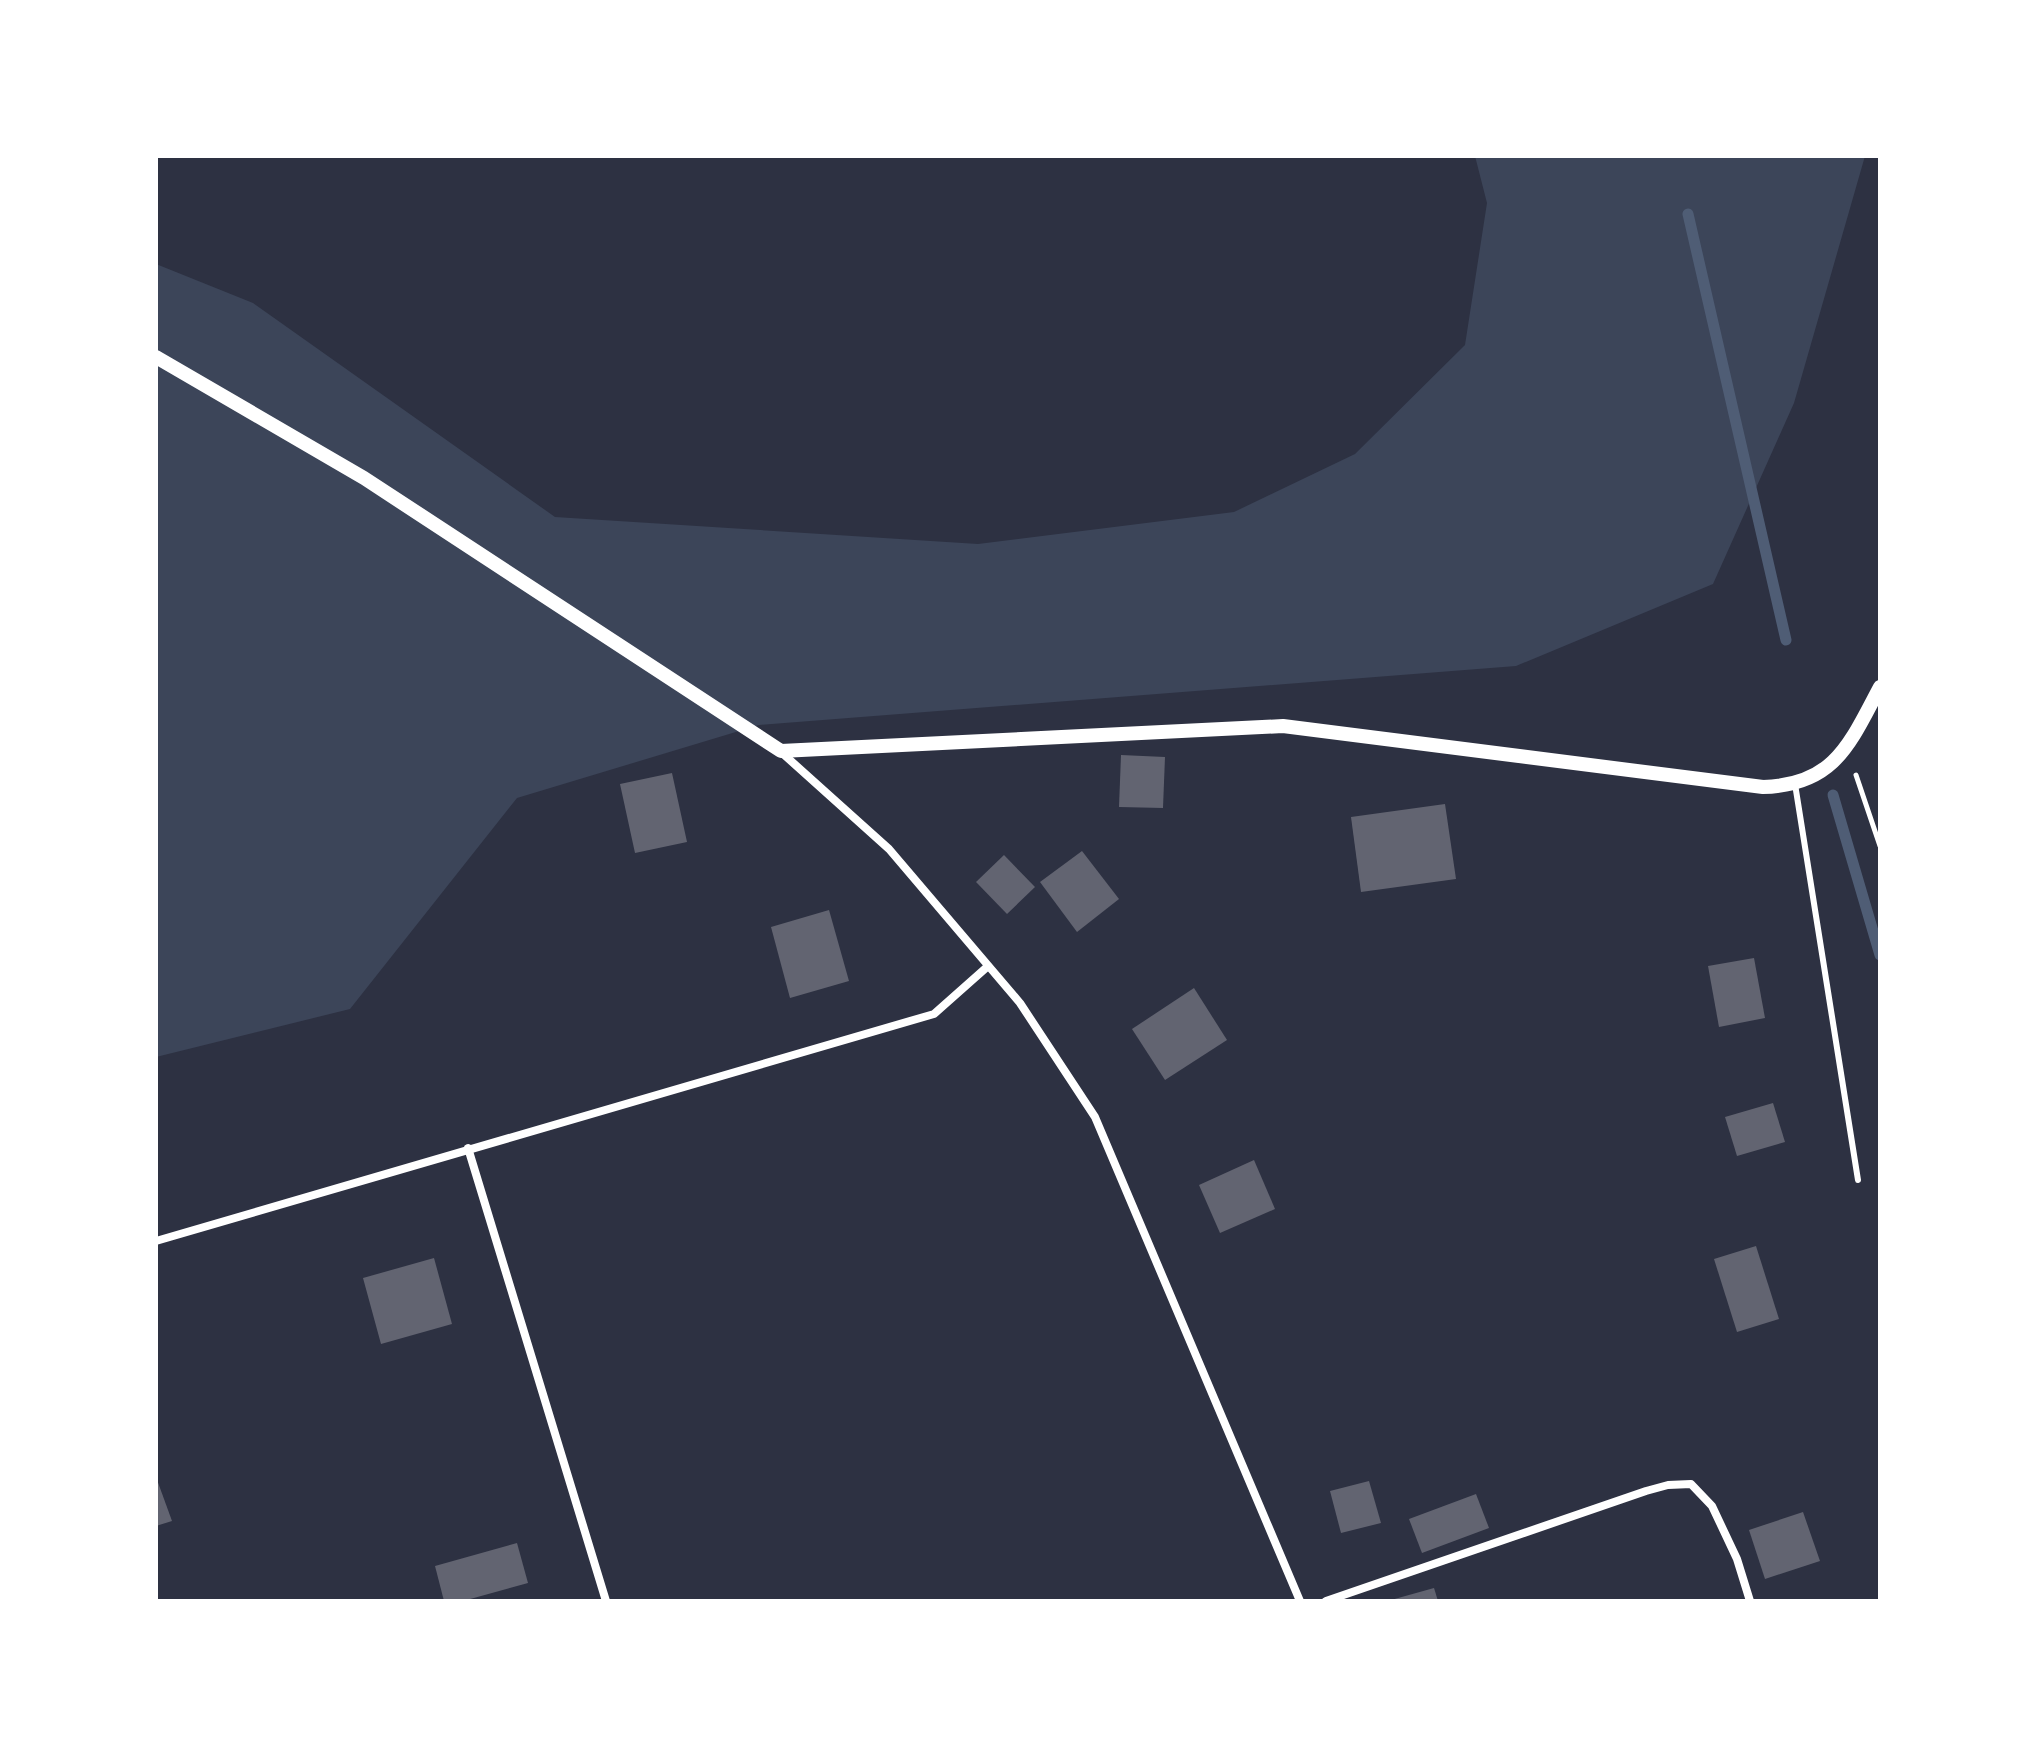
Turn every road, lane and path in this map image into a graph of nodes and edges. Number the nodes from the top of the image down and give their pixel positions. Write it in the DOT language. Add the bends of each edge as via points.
graph roads {
  1 [pos="156,357"];
  2 [pos="1880,687"];
  3 [pos="1847,749"];
  4 [pos="781,751"];
  5 [pos="1795,784"];
  6 [pos="1880,846"];
  7 [pos="987,967"];
  8 [pos="468,1148"];
  9 [pos="1858,1180"];
  10 [pos="156,1241"];
  11 [pos="606,1601"];
  12 [pos="1300,1601"];
  13 [pos="1326,1601"];
  14 [pos="1750,1601"];
  1 -- 4 [label="street" via="364,478"];
  2 -- 3 [label="street"];
  3 -- 5 [label="street" via="1824,771"];
  3 -- 6 [label="path"];
  4 -- 5 [label="street" via="1283,726 1763,787"];
  4 -- 7 [label="street" via="889,849"];
  5 -- 9 [label="lane"];
  7 -- 8 [label="street" via="934,1014"];
  7 -- 12 [label="street" via="1020,1003 1095,1117"];
  8 -- 10 [label="street"];
  8 -- 11 [label="street"];
  13 -- 14 [label="street" via="1646,1491 1691,1484 1712,1506"];
}
